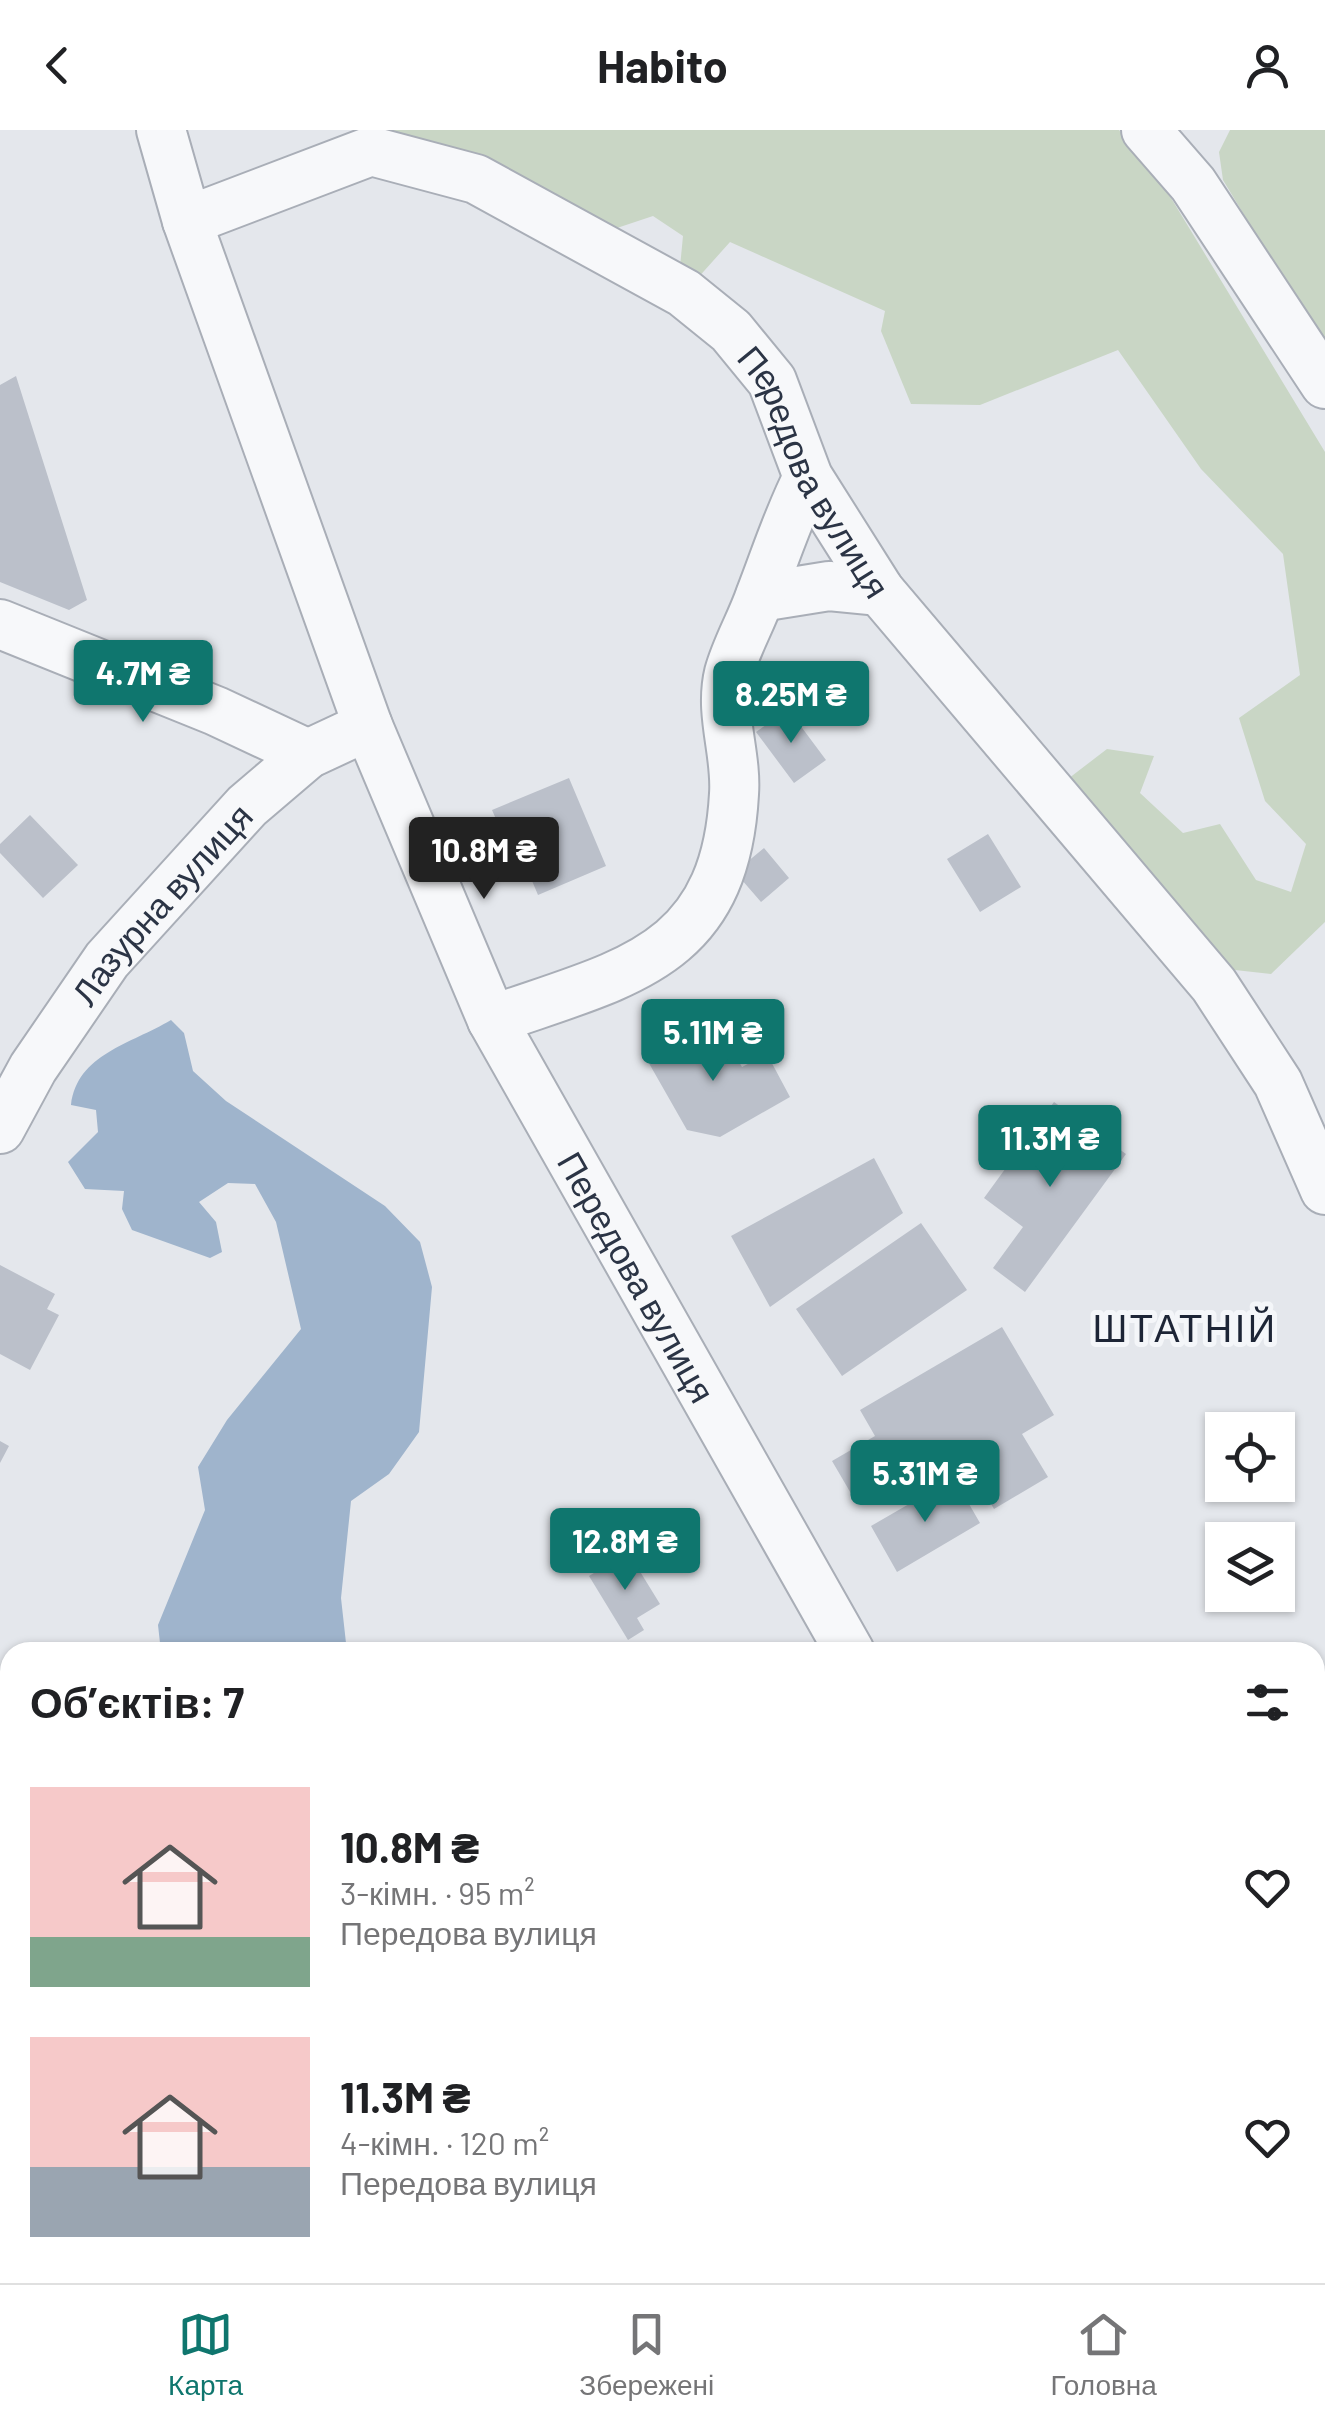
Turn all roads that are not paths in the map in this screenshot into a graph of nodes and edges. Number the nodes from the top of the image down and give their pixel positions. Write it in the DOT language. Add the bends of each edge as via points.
graph roads {
  1 [pos="160,130"];
  2 [pos="1146,130"];
  3 [pos="1196,130"];
  4 [pos="1193,184"];
  5 [pos="186,221"];
  6 [pos="1325,384"];
  7 [pos="808,476"];
  8 [pos="880,591"];
  9 [pos="760,597"];
  10 [pos="0,624"];
  11 [pos="368,726"];
  12 [pos="308,754"];
  13 [pos="492,1020"];
  14 [pos="0,1129"];
  15 [pos="1325,1190"];
  16 [pos="844,1642"];
  1 -- 5 [label="street, Передова вулиця"];
  2 -- 4 [label="street"];
  3 -- 4 [label="street"];
  4 -- 6 [label="street"];
  5 -- 7 [label="street, Передова вулиця" via="370,151 476,178 684,293 731,331 772,381"];
  5 -- 11 [label="street, Передова вулиця"];
  7 -- 8 [label="street, Передова вулиця"];
  7 -- 9 [label="street"];
  8 -- 9 [label="street" via="829,586"];
  8 -- 15 [label="street, Передова вулиця" via="1214,985 1278,1083"];
  9 -- 13 [label="street" via="729,674 726,714 735,791 728,850 694,926 658,956"];
  10 -- 12 [label="street"];
  11 -- 12 [label="street, Лазурна вулиця"];
  11 -- 13 [label="street, Передова вулиця"];
  12 -- 14 [label="street, Лазурна вулиця" via="247,806 107,960"];
  13 -- 16 [label="street, Передова вулиця"];
}
